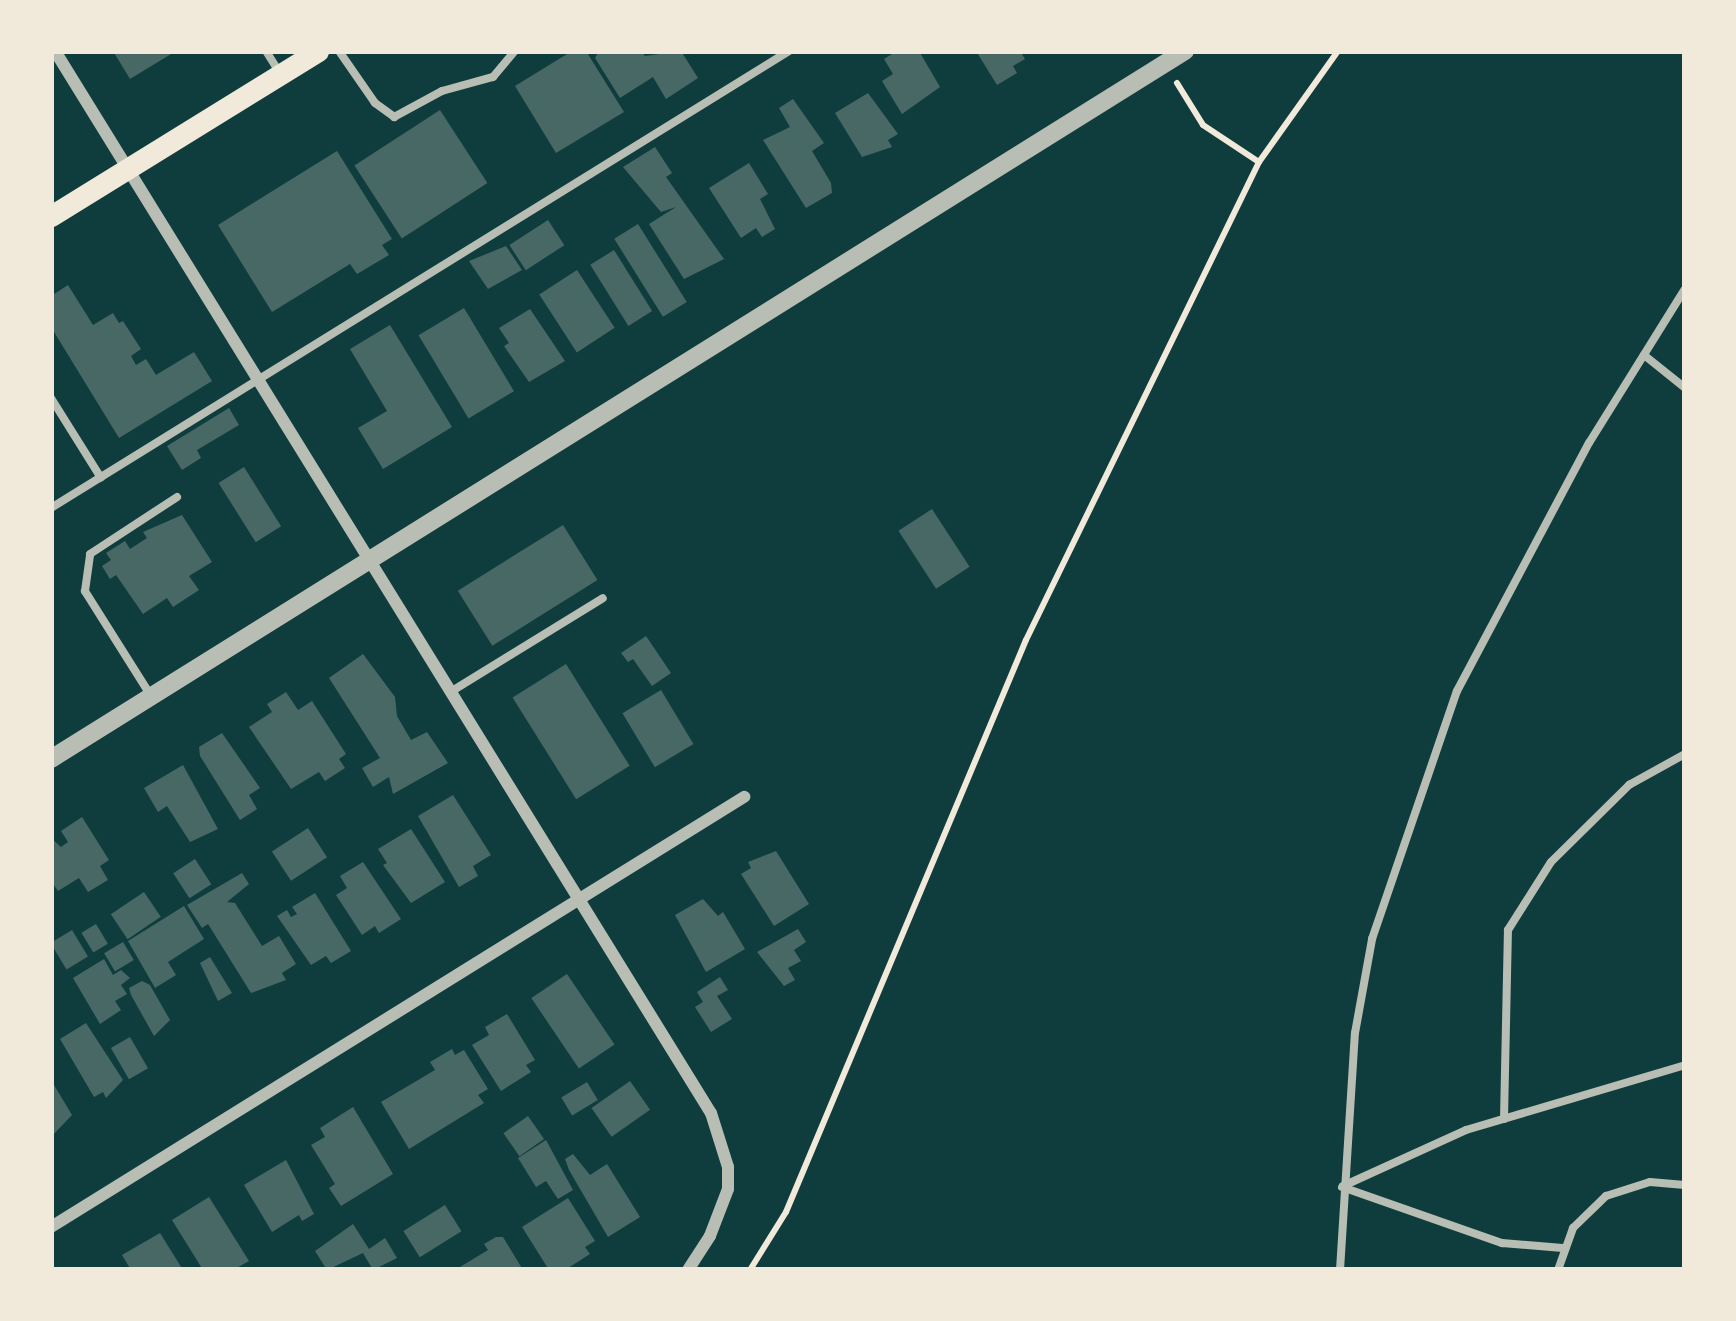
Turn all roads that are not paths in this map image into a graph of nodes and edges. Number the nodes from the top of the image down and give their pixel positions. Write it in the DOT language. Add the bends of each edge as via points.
graph roads {
  1 [pos="56,51"];
  2 [pos="266,51"];
  3 [pos="339,51"];
  4 [pos="515,51"];
  5 [pos="788,51"];
  6 [pos="1185,51"];
  7 [pos="315,52"];
  8 [pos="280,74"];
  9 [pos="128,169"];
  10 [pos="51,216"];
  11 [pos="1685,289"];
  12 [pos="1644,355"];
  13 [pos="260,381"];
  14 [pos="1685,388"];
  15 [pos="51,398"];
  16 [pos="101,478"];
  17 [pos="177,497"];
  18 [pos="51,508"];
  19 [pos="372,559"];
  20 [pos="603,598"];
  21 [pos="452,691"];
  22 [pos="152,697"];
  23 [pos="1685,754"];
  24 [pos="51,759"];
  25 [pos="743,797"];
  26 [pos="580,899"];
  27 [pos="1685,1065"];
  28 [pos="1504,1119"];
  29 [pos="1685,1185"];
  30 [pos="1342,1187"];
  31 [pos="51,1227"];
  32 [pos="1563,1248"];
  33 [pos="688,1270"];
  34 [pos="1340,1270"];
  35 [pos="1558,1270"];
  1 -- 9 [label="street"];
  2 -- 8 [label="lane"];
  3 -- 4 [label="lane" via="394,117 442,91 493,77"];
  5 -- 13 [label="lane"];
  6 -- 19 [label="street"];
  7 -- 8 [label="main road"];
  8 -- 9 [label="main road"];
  9 -- 10 [label="main road"];
  9 -- 13 [label="street"];
  11 -- 12 [label="lane"];
  12 -- 14 [label="lane"];
  12 -- 30 [label="lane" via="1457,691 1372,939"];
  13 -- 16 [label="lane"];
  13 -- 19 [label="street"];
  15 -- 16 [label="lane"];
  16 -- 18 [label="lane"];
  17 -- 22 [label="lane" via="90,554 85,591"];
  19 -- 21 [label="street"];
  19 -- 22 [label="street"];
  20 -- 21 [label="lane"];
  21 -- 26 [label="street"];
  22 -- 24 [label="street"];
  23 -- 28 [label="lane" via="1629,785 1551,862 1508,930"];
  25 -- 26 [label="street"];
  26 -- 31 [label="street"];
  26 -- 33 [label="street" via="711,1114 728,1167 710,1236"];
  27 -- 28 [label="lane"];
  28 -- 30 [label="lane"];
  29 -- 32 [label="lane" via="1650,1182 1606,1196"];
  30 -- 32 [label="lane" via="1502,1243"];
  30 -- 34 [label="lane"];
  32 -- 35 [label="lane"];
}
